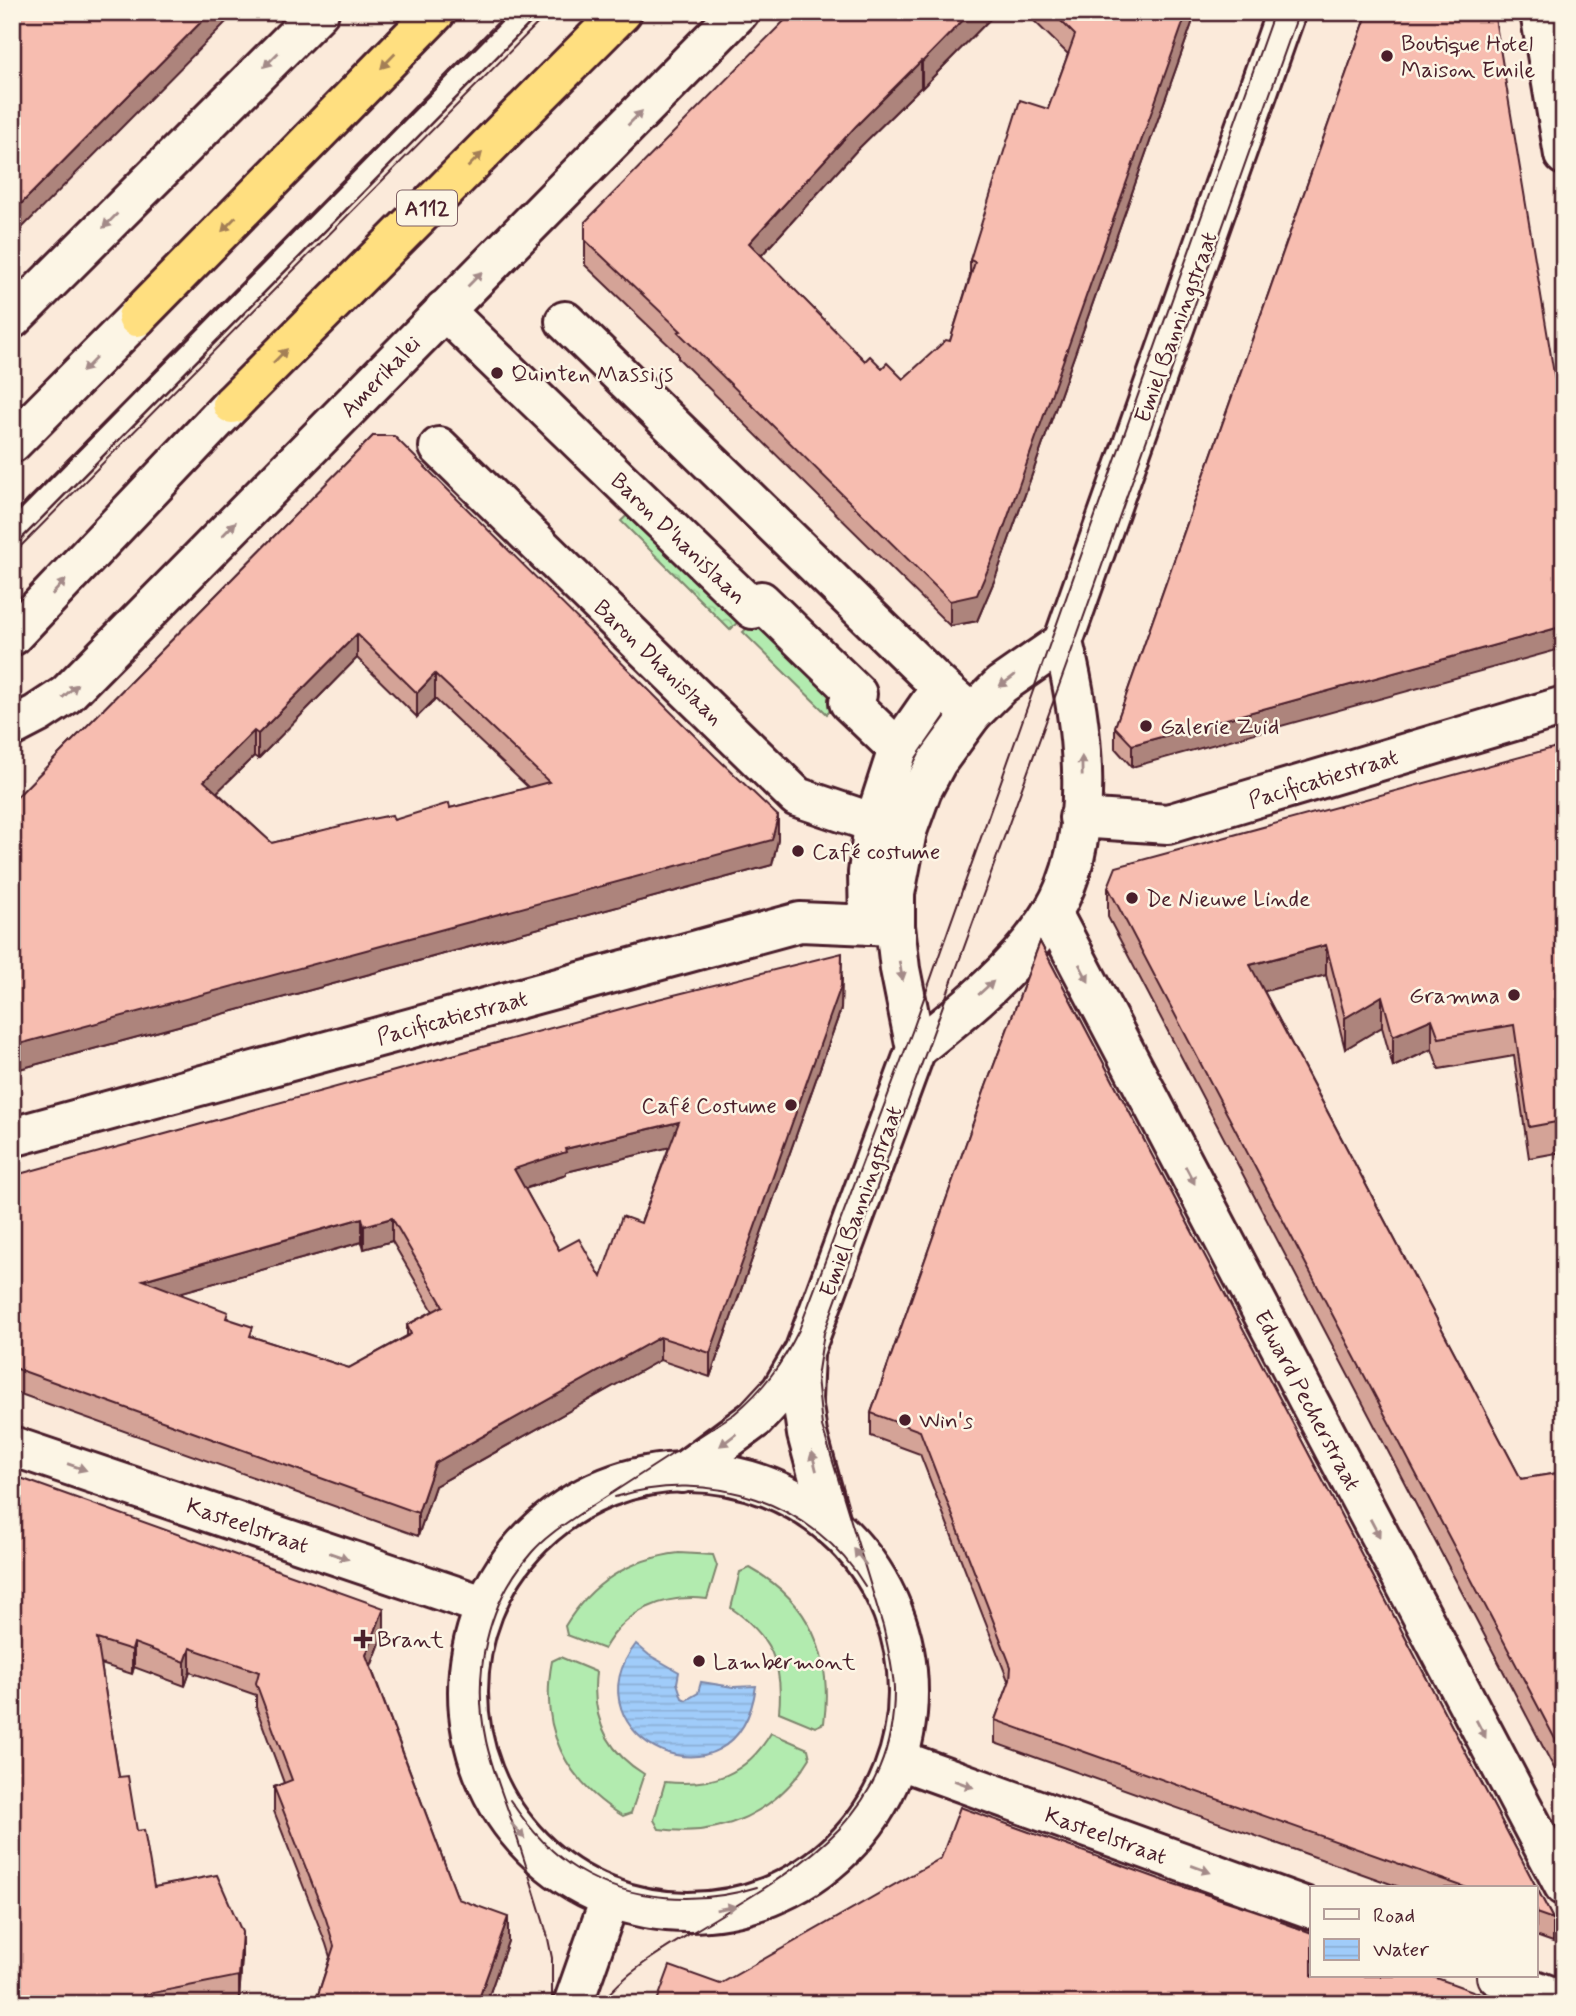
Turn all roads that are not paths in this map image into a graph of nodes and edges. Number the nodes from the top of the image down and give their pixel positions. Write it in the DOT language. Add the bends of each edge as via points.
graph roads {
  1 [pos="319,12"];
  2 [pos="436,12"];
  3 [pos="526,12"];
  4 [pos="622,12"];
  5 [pos="739,12"];
  6 [pos="1286,12"];
  7 [pos="1540,12"];
  8 [pos="1564,155"];
  9 [pos="444,310"];
  10 [pos="137,317"];
  11 [pos="12,319"];
  12 [pos="565,321"];
  13 [pos="232,404"];
  14 [pos="12,443"];
  15 [pos="439,447"];
  16 [pos="12,533"];
  17 [pos="12,636"];
  18 [pos="1063,642"];
  19 [pos="941,687"];
  20 [pos="1564,706"];
  21 [pos="972,714"];
  22 [pos="12,727"];
  23 [pos="898,749"];
  24 [pos="1079,818"];
  25 [pos="890,827"];
  26 [pos="1052,913"];
  27 [pos="882,926"];
  28 [pos="916,1049"];
  29 [pos="12,1137"];
  30 [pos="804,1352"];
  31 [pos="12,1446"];
  32 [pos="682,1473"];
  33 [pos="832,1527"];
  34 [pos="483,1605"];
  35 [pos="900,1760"];
  36 [pos="1564,1886"];
  37 [pos="610,1899"];
  38 [pos="1310,1908"];
  39 [pos="1502,1978"];
  40 [pos="1564,2001"];
  41 [pos="573,2004"];
  1 -- 11 [label="street, one-way"];
  2 -- 10 [label="highway, one-way"];
  3 -- 16 [label="lane"];
  13 -- 4 [label="highway, A112, one-way"];
  9 -- 5 [label="street, Amerikalei, one-way"];
  6 -- 18 [label="street, Emiel Banningstraat"];
  7 -- 8 [label="street"];
  22 -- 9 [label="street, Amerikalei, one-way" via="66,695"];
  9 -- 23 [label="street, Baron D'hanislaan" via="753,609 761,601 771,610 857,694 849,702"];
  10 -- 14 [label="street, one-way"];
  12 -- 19 [label="street"];
  17 -- 13 [label="street, one-way"];
  15 -- 25 [label="street, Baron Dhanislaan" via="797,797"];
  18 -- 21 [label="street, one-way" via="1000,685"];
  24 -- 18 [label="street, Emiel Banningstraat, one-way" via="1080,721"];
  19 -- 21 [label="street"];
  19 -- 23 [label="street"];
  20 -- 24 [label="street, Pacificatiestraat" via="1168,824"];
  21 -- 25 [label="street" via="936,762 922,790"];
  23 -- 25 [label="street"];
  24 -- 26 [label="street, Emiel Banningstraat" via="1073,859"];
  25 -- 27 [label="street" via="895,894"];
  28 -- 26 [label="street, Emiel Banningstraat, one-way" via="1003,972"];
  26 -- 36 [label="street, Edward Pecherstraat, one-way"];
  27 -- 28 [label="street, one-way" via="900,969"];
  27 -- 29 [label="street, Pacificatiestraat" via="800,922"];
  28 -- 30 [label="street, Emiel Banningstraat"];
  30 -- 32 [label="street, Emiel Banningstraat, one-way" via="781,1391 755,1419"];
  33 -- 30 [label="street, Emiel Banningstraat, one-way" via="807,1434 802,1399"];
  31 -- 34 [label="street, Kasteelstraat, one-way"];
  32 -- 33 [label="street" via="710,1473 776,1491"];
  32 -- 34 [label="street" via="651,1475 604,1489 567,1508 531,1538"];
  35 -- 33 [label="street, one-way" via="909,1691 904,1652 876,1578"];
  34 -- 37 [label="street, one-way" via="470,1656 467,1700 472,1741 487,1784 507,1818 537,1852 565,1875"];
  37 -- 35 [label="street, one-way" via="676,1911 711,1910 752,1902 792,1886 825,1864 874,1812"];
  35 -- 38 [label="street, Kasteelstraat, one-way"];
  37 -- 41 [label="street"];
  39 -- 40 [label="street"];
}
